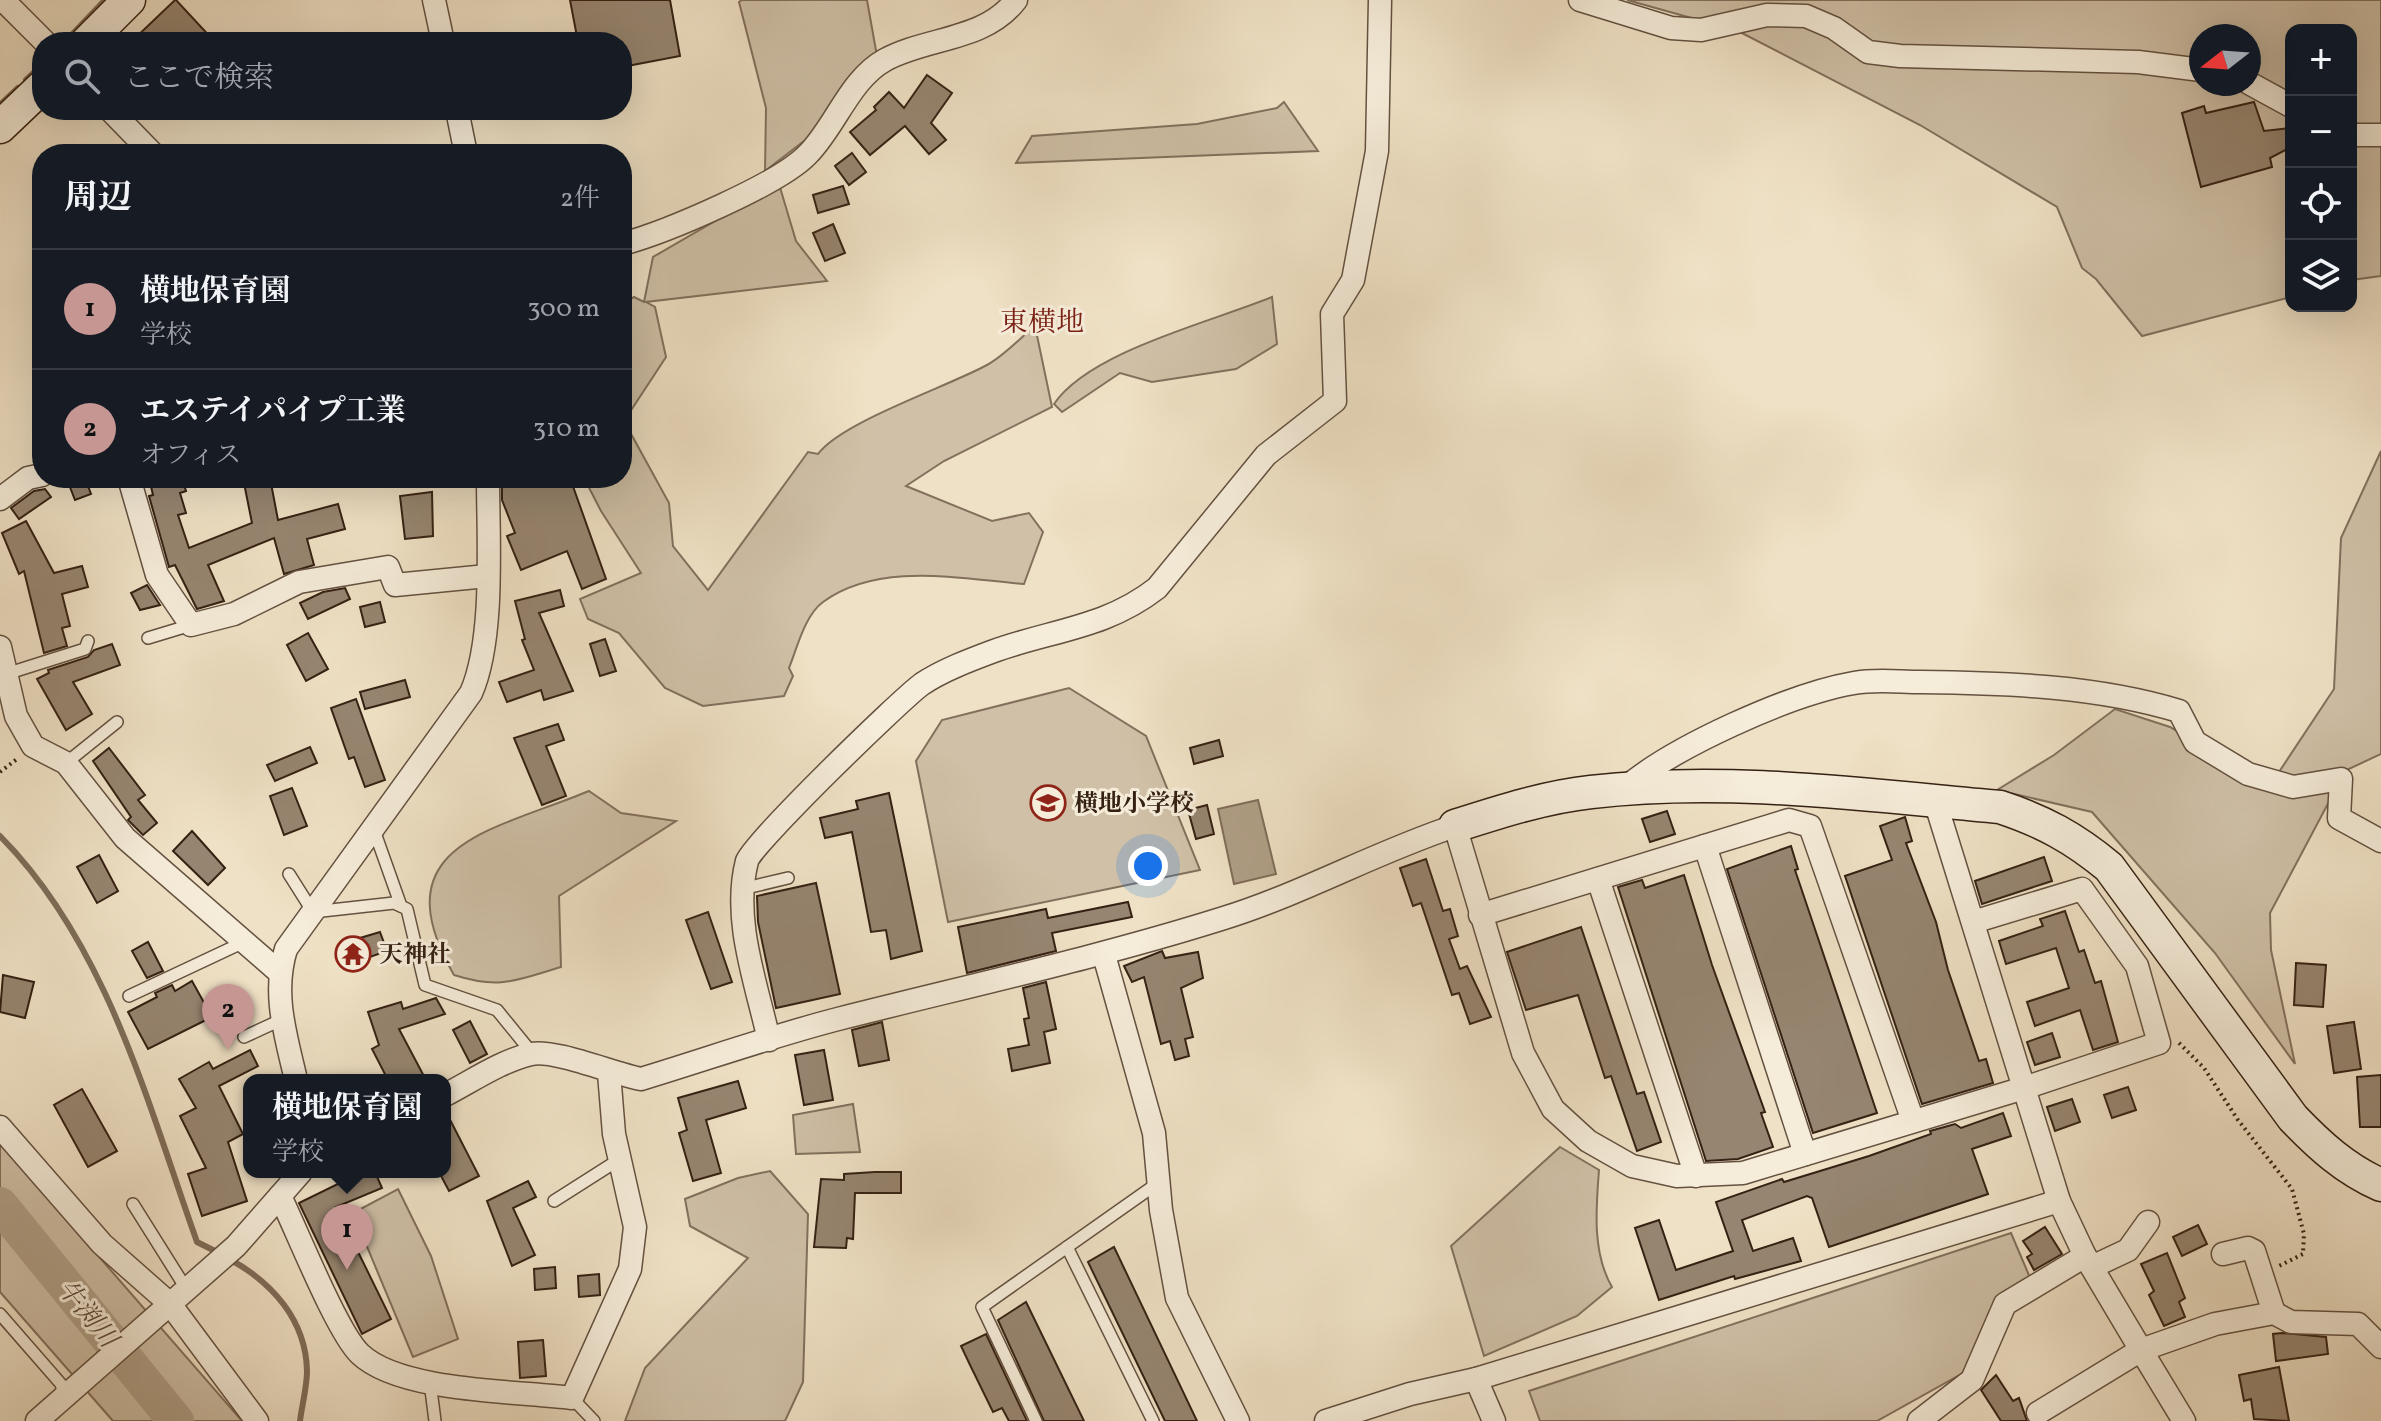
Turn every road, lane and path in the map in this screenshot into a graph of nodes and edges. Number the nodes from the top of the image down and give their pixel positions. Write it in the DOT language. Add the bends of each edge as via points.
graph roads {
  1 [pos="3,0"];
  2 [pos="129,0"];
  3 [pos="434,0"];
  4 [pos="1016,0"];
  5 [pos="1380,0"];
  6 [pos="1580,0"];
  7 [pos="35,32"];
  8 [pos="97,32"];
  9 [pos="441,32"];
  10 [pos="2189,68"];
  11 [pos="2261,90"];
  12 [pos="32,97"];
  13 [pos="2285,103"];
  14 [pos="120,120"];
  15 [pos="459,120"];
  16 [pos="0,127"];
  17 [pos="2357,135"];
  18 [pos="2381,135"];
  19 [pos="143,144"];
  20 [pos="464,144"];
  21 [pos="632,240"];
  22 [pos="32,477"];
  23 [pos="132,488"];
  24 [pos="488,488"];
  25 [pos="0,499"];
  26 [pos="487,576"];
  27 [pos="191,625"];
  28 [pos="148,638"];
  29 [pos="88,641"];
  30 [pos="0,647"];
  31 [pos="6,674"];
  32 [pos="117,722"];
  33 [pos="66,763"];
  34 [pos="1622,791"];
  35 [pos="1935,801"];
  36 [pos="1455,826"];
  37 [pos="374,830"];
  38 [pos="2381,841"];
  39 [pos="1705,846"];
  40 [pos="289,874"];
  41 [pos="788,878"];
  42 [pos="1598,879"];
  43 [pos="741,889"];
  44 [pos="401,906"];
  45 [pos="313,912"];
  46 [pos="1480,915"];
  47 [pos="1973,922"];
  48 [pos="244,942"];
  49 [pos="1104,955"];
  50 [pos="279,972"];
  51 [pos="129,996"];
  52 [pos="283,1019"];
  53 [pos="244,1037"];
  54 [pos="769,1040"];
  55 [pos="2159,1043"];
  56 [pos="533,1054"];
  57 [pos="609,1073"];
  58 [pos="295,1074"];
  59 [pos="2024,1088"];
  60 [pos="451,1092"];
  61 [pos="1913,1121"];
  62 [pos="0,1127"];
  63 [pos="1805,1154"];
  64 [pos="620,1159"];
  65 [pos="1696,1176"];
  66 [pos="296,1178"];
  67 [pos="1159,1182"];
  68 [pos="2381,1185"];
  69 [pos="280,1196"];
  70 [pos="554,1201"];
  71 [pos="2059,1201"];
  72 [pos="133,1204"];
  73 [pos="2148,1222"];
  74 [pos="1067,1247"];
  75 [pos="2223,1254"];
  76 [pos="2089,1261"];
  77 [pos="2262,1274"];
  78 [pos="178,1297"];
  79 [pos="2274,1313"];
  80 [pos="0,1314"];
  81 [pos="2381,1347"];
  82 [pos="2141,1350"];
  83 [pos="1476,1379"];
  84 [pos="430,1381"];
  85 [pos="73,1392"];
  86 [pos="572,1398"];
  87 [pos="2038,1413"];
  88 [pos="37,1421"];
  89 [pos="257,1421"];
  90 [pos="435,1421"];
  91 [pos="594,1421"];
  92 [pos="1036,1421"];
  93 [pos="1153,1421"];
  94 [pos="1238,1421"];
  95 [pos="1326,1421"];
  96 [pos="1494,1421"];
  97 [pos="1919,1421"];
  98 [pos="2184,1421"];
  1 -- 7 [label="street"];
  2 -- 8 [label="street"];
  3 -- 9 [label="street"];
  4 -- 21 [label="street" via="989,24 883,60 857,86 809,154 785,175"];
  5 -- 43 [label="street" via="1377,151 1353,280 1332,314 1335,401 1266,455 1157,588 1137,604 1107,620 997,650 922,684 748,856"];
  6 -- 10 [label="street" via="1671,28 1701,30 1767,15 1806,16 1868,52 1900,56 2138,62"];
  11 -- 13 [label="street"];
  12 -- 16 [label="street"];
  14 -- 19 [label="street"];
  15 -- 20 [label="street"];
  17 -- 18 [label="street"];
  22 -- 25 [label="street"];
  23 -- 27 [label="street" via="157,575"];
  24 -- 26 [label="street"];
  26 -- 27 [label="street" via="395,585 388,567 299,582 234,614"];
  26 -- 37 [label="street" via="480,673"];
  27 -- 28 [label="lane"];
  29 -- 31 [label="lane" via="85,649"];
  30 -- 31 [label="street"];
  31 -- 33 [label="street" via="16,716 33,746"];
  32 -- 33 [label="lane"];
  33 -- 48 [label="street" via="125,838"];
  34 -- 35 [label="street" via="1715,785"];
  34 -- 36 [label="street" via="1590,792"];
  34 -- 38 [label="street" via="1650,766 1778,705 1827,688 1858,682 1963,682 2128,696 2179,711 2195,742 2248,774 2293,787 2341,779 2339,818"];
  35 -- 47 [label="street"];
  35 -- 68 [label="street" via="2000,807 2041,820 2074,837 2109,867 2293,1118 2326,1153"];
  36 -- 46 [label="street"];
  36 -- 49 [label="street" via="1293,894"];
  37 -- 44 [label="lane"];
  37 -- 45 [label="street"];
  39 -- 42 [label="street"];
  39 -- 61 [label="street" via="1789,820 1810,826"];
  39 -- 63 [label="street"];
  40 -- 45 [label="lane"];
  41 -- 43 [label="lane"];
  42 -- 46 [label="street"];
  42 -- 65 [label="street"];
  43 -- 54 [label="street" via="740,906"];
  44 -- 45 [label="lane"];
  44 -- 56 [label="lane" via="407,909 425,985 497,1010"];
  45 -- 50 [label="street" via="286,949"];
  46 -- 65 [label="street" via="1523,1053 1553,1109 1588,1141 1632,1166"];
  47 -- 55 [label="street" via="2082,889 2137,966"];
  47 -- 59 [label="street"];
  48 -- 50 [label="street"];
  48 -- 51 [label="lane"];
  49 -- 54 [label="street"];
  49 -- 67 [label="street" via="1154,1133"];
  50 -- 52 [label="street"];
  52 -- 53 [label="lane"];
  52 -- 58 [label="street"];
  54 -- 57 [label="street" via="641,1079"];
  55 -- 59 [label="street"];
  55 -- 77 [label="path" via="2177,1040 2204,1068 2292,1189 2304,1234 2303,1254"];
  56 -- 57 [label="street" via="563,1057"];
  56 -- 60 [label="street"];
  57 -- 64 [label="street"];
  59 -- 61 [label="street"];
  59 -- 71 [label="street"];
  61 -- 63 [label="street"];
  62 -- 78 [label="street" via="102,1244"];
  63 -- 65 [label="street" via="1743,1173"];
  64 -- 70 [label="lane"];
  64 -- 86 [label="street" via="635,1227 630,1269"];
  66 -- 69 [label="street"];
  67 -- 74 [label="lane"];
  67 -- 94 [label="street" via="1177,1298"];
  69 -- 78 [label="street" via="236,1246"];
  69 -- 84 [label="street" via="359,1353 394,1376"];
  71 -- 76 [label="street"];
  71 -- 83 [label="street"];
  72 -- 78 [label="lane"];
  73 -- 76 [label="street" via="2128,1250"];
  74 -- 92 [label="lane" via="982,1307"];
  74 -- 93 [label="lane"];
  75 -- 77 [label="street" via="2254,1251"];
  76 -- 82 [label="street"];
  76 -- 97 [label="street" via="2005,1304 1972,1380"];
  77 -- 79 [label="street"];
  78 -- 85 [label="street"];
  78 -- 89 [label="street"];
  79 -- 81 [label="street" via="2291,1322 2358,1324"];
  79 -- 82 [label="street" via="2215,1324"];
  80 -- 85 [label="lane"];
  82 -- 87 [label="street"];
  82 -- 98 [label="street"];
  83 -- 95 [label="street"];
  83 -- 96 [label="street"];
  84 -- 86 [label="street"];
  84 -- 90 [label="lane"];
  85 -- 88 [label="street"];
  86 -- 91 [label="lane"];
}
